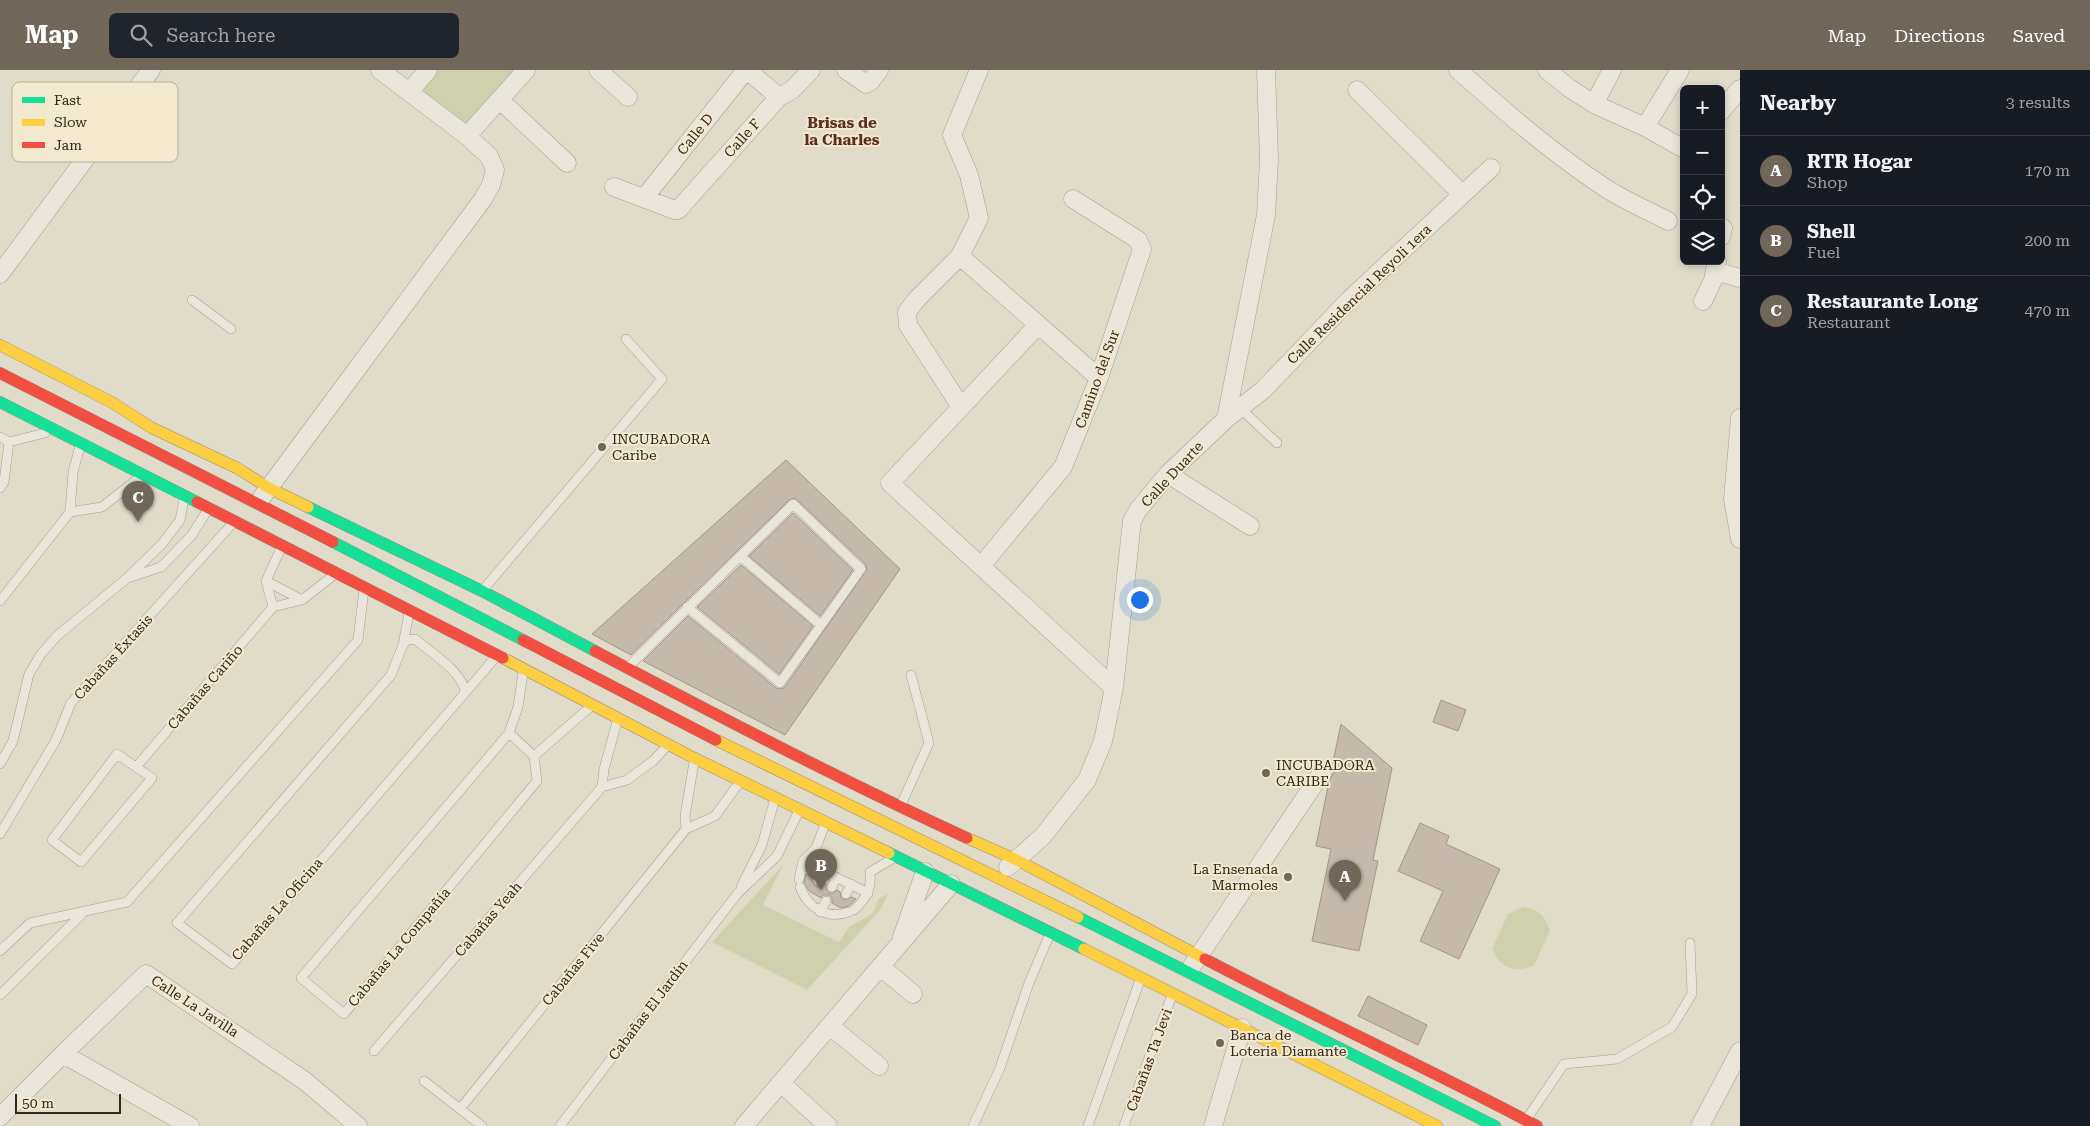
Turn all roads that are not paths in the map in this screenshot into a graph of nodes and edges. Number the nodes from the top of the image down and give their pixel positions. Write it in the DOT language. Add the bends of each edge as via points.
graph roads {
  1 [pos="151,70"];
  2 [pos="380,70"];
  3 [pos="428,70"];
  4 [pos="526,70"];
  5 [pos="598,70"];
  6 [pos="747,70"];
  7 [pos="811,70"];
  8 [pos="846,70"];
  9 [pos="879,70"];
  10 [pos="979,70"];
  11 [pos="1266,70"];
  12 [pos="1458,70"];
  13 [pos="1547,70"];
  14 [pos="1612,70"];
  15 [pos="1680,70"];
  16 [pos="142,82"];
  17 [pos="1740,89"];
  18 [pos="1357,90"];
  19 [pos="409,92"];
  20 [pos="628,97"];
  21 [pos="779,97"];
  22 [pos="500,100"];
  23 [pos="1594,104"];
  24 [pos="1725,106"];
  25 [pos="1644,126"];
  26 [pos="467,136"];
  27 [pos="1680,148"];
  28 [pos="83,162"];
  29 [pos="567,163"];
  30 [pos="1491,168"];
  31 [pos="614,187"];
  32 [pos="1462,194"];
  33 [pos="644,198"];
  34 [pos="1073,199"];
  35 [pos="1668,221"];
  36 [pos="960,256"];
  37 [pos="1716,266"];
  38 [pos="0,274"];
  39 [pos="1740,278"];
  40 [pos="192,300"];
  41 [pos="1703,301"];
  42 [pos="1038,325"];
  43 [pos="231,329"];
  44 [pos="626,339"];
  45 [pos="0,346"];
  46 [pos="0,373"];
  47 [pos="1100,378"];
  48 [pos="0,402"];
  49 [pos="961,407"];
  50 [pos="1240,408"];
  51 [pos="1740,418"];
  52 [pos="1226,419"];
  53 [pos="59,431"];
  54 [pos="0,437"];
  55 [pos="9,442"];
  56 [pos="1278,443"];
  57 [pos="81,444"];
  58 [pos="1168,474"];
  59 [pos="142,476"];
  60 [pos="0,488"];
  61 [pos="269,488"];
  62 [pos="184,497"];
  63 [pos="257,504"];
  64 [pos="209,509"];
  65 [pos="70,512"];
  66 [pos="234,522"];
  67 [pos="1250,526"];
  68 [pos="1740,539"];
  69 [pos="282,546"];
  70 [pos="740,556"];
  71 [pos="981,566"];
  72 [pos="337,573"];
  73 [pos="126,579"];
  74 [pos="266,581"];
  75 [pos="364,587"];
  76 [pos="302,600"];
  77 [pos="473,600"];
  78 [pos="0,601"];
  79 [pos="273,607"];
  80 [pos="687,607"];
  81 [pos="410,610"];
  82 [pos="821,625"];
  83 [pos="403,645"];
  84 [pos="497,656"];
  85 [pos="524,670"];
  86 [pos="911,674"];
  87 [pos="618,677"];
  88 [pos="1114,688"];
  89 [pos="465,692"];
  90 [pos="592,705"];
  91 [pos="618,719"];
  92 [pos="509,733"];
  93 [pos="668,745"];
  94 [pos="534,756"];
  95 [pos="694,758"];
  96 [pos="0,764"];
  97 [pos="137,766"];
  98 [pos="1322,771"];
  99 [pos="741,781"];
  100 [pos="602,788"];
  101 [pos="775,797"];
  102 [pos="900,807"];
  103 [pos="800,809"];
  104 [pos="826,822"];
  105 [pos="686,829"];
  106 [pos="0,834"];
  107 [pos="896,857"];
  108 [pos="1017,860"];
  109 [pos="803,861"];
  110 [pos="822,870"];
  111 [pos="925,872"];
  112 [pos="836,877"];
  113 [pos="997,877"];
  114 [pos="818,880"];
  115 [pos="850,884"];
  116 [pos="951,884"];
  117 [pos="832,887"];
  118 [pos="868,893"];
  119 [pos="737,894"];
  120 [pos="846,894"];
  121 [pos="826,900"];
  122 [pos="85,911"];
  123 [pos="820,912"];
  124 [pos="1050,933"];
  125 [pos="1690,943"];
  126 [pos="899,946"];
  127 [pos="0,951"];
  128 [pos="1199,956"];
  129 [pos="881,967"];
  130 [pos="1188,972"];
  131 [pos="1141,977"];
  132 [pos="1173,993"];
  133 [pos="913,994"];
  134 [pos="0,995"];
  135 [pos="830,1026"];
  136 [pos="1242,1028"];
  137 [pos="374,1051"];
  138 [pos="1740,1051"];
  139 [pos="63,1054"];
  140 [pos="879,1066"];
  141 [pos="424,1081"];
  142 [pos="781,1083"];
  143 [pos="460,1109"];
  144 [pos="0,1117"];
  145 [pos="1526,1120"];
  146 [pos="1424,1123"];
  147 [pos="190,1126"];
  148 [pos="358,1126"];
  149 [pos="482,1126"];
  150 [pos="560,1126"];
  151 [pos="744,1126"];
  152 [pos="828,1126"];
  153 [pos="972,1126"];
  154 [pos="1088,1126"];
  155 [pos="1124,1126"];
  156 [pos="1213,1126"];
  157 [pos="1437,1126"];
  158 [pos="1495,1126"];
  159 [pos="1537,1126"];
  160 [pos="1700,1126"];
  1 -- 16 [label="street"];
  2 -- 19 [label="street"];
  3 -- 19 [label="street"];
  4 -- 22 [label="street"];
  5 -- 20 [label="street"];
  6 -- 21 [label="street"];
  6 -- 33 [label="street, Calle D"];
  7 -- 21 [label="street, Calle F" via="792,90"];
  8 -- 9 [label="street" via="866,84"];
  10 -- 36 [label="street" via="952,135 969,175 979,218"];
  11 -- 52 [label="street" via="1269,160 1266,215"];
  12 -- 35 [label="street" via="1510,116 1605,188"];
  13 -- 23 [label="street"];
  14 -- 23 [label="street"];
  15 -- 25 [label="street"];
  17 -- 24 [label="street"];
  18 -- 32 [label="street"];
  19 -- 26 [label="street"];
  21 -- 33 [label="street, Calle F" via="676,210"];
  22 -- 26 [label="street"];
  22 -- 29 [label="street"];
  23 -- 25 [label="street"];
  25 -- 27 [label="street"];
  26 -- 61 [label="street" via="489,156 495,170 491,185"];
  28 -- 38 [label="street"];
  30 -- 32 [label="street, Calle Residencial Reyoli 1era"];
  31 -- 33 [label="street"];
  32 -- 50 [label="street, Calle Residencial Reyoli 1era" via="1350,299 1263,390"];
  34 -- 47 [label="street, Camino del Sur" via="1138,240 1142,249"];
  36 -- 42 [label="street"];
  36 -- 49 [label="street" via="907,312 908,326"];
  37 -- 39 [label="street"];
  37 -- 41 [label="street"];
  40 -- 43 [label="lane"];
  42 -- 47 [label="street"];
  42 -- 49 [label="street"];
  44 -- 77 [label="lane" via="662,379"];
  45 -- 61 [label="main road" via="113,403 152,428 237,468"];
  46 -- 63 [label="main road"];
  47 -- 71 [label="street, Camino del Sur" via="1063,468"];
  48 -- 53 [label="main road"];
  49 -- 71 [label="street" via="890,483"];
  50 -- 52 [label="street, Calle Residencial Reyoli 1era"];
  50 -- 56 [label="lane"];
  51 -- 68 [label="street" via="1733,499"];
  52 -- 58 [label="street, Calle Duarte"];
  53 -- 55 [label="lane"];
  53 -- 57 [label="main road"];
  54 -- 55 [label="lane"];
  55 -- 60 [label="lane" via="4,482"];
  57 -- 59 [label="main road"];
  57 -- 65 [label="lane" via="73,472"];
  58 -- 67 [label="street"];
  58 -- 88 [label="street, Calle Duarte" via="1132,520"];
  59 -- 62 [label="main road"];
  59 -- 65 [label="lane" via="102,507"];
  61 -- 63 [label="street"];
  61 -- 77 [label="main road"];
  62 -- 64 [label="main road"];
  62 -- 73 [label="lane" via="180,520 162,544"];
  63 -- 77 [label="main road"];
  64 -- 66 [label="main road"];
  64 -- 73 [label="lane" via="192,535 161,567"];
  65 -- 78 [label="lane"];
  66 -- 69 [label="main road"];
  66 -- 106 [label="lane, Cabañas Éxtasis" via="71,703 56,740"];
  69 -- 72 [label="main road"];
  69 -- 74 [label="lane"];
  70 -- 80 [label="lane"];
  70 -- 82 [label="lane"];
  70 -- 82 [label="lane" via="793,504 861,569"];
  71 -- 88 [label="street"];
  72 -- 75 [label="main road"];
  72 -- 76 [label="lane"];
  73 -- 96 [label="lane" via="58,635 33,666 25,685 13,741"];
  74 -- 76 [label="lane"];
  74 -- 79 [label="lane"];
  75 -- 81 [label="main road"];
  75 -- 122 [label="lane" via="358,640 127,902"];
  76 -- 79 [label="lane"];
  77 -- 87 [label="main road"];
  77 -- 87 [label="main road"];
  79 -- 97 [label="lane, Cabañas Cariño"];
  80 -- 82 [label="lane" via="780,683"];
  80 -- 87 [label="lane"];
  81 -- 83 [label="lane, Cabañas La Oficina"];
  81 -- 84 [label="main road"];
  83 -- 89 [label="lane" via="407,640 415,639 458,675"];
  83 -- 89 [label="lane, Cabañas La Oficina" via="391,675 177,923 232,964"];
  84 -- 85 [label="main road"];
  84 -- 89 [label="lane, Cabañas La Oficina"];
  85 -- 90 [label="main road"];
  85 -- 92 [label="lane, Cabañas La Compañía" via="518,707"];
  86 -- 102 [label="lane" via="929,743"];
  87 -- 102 [label="main road" via="732,724"];
  87 -- 113 [label="main road" via="706,735"];
  88 -- 108 [label="street, Calle Duarte" via="1103,741 1087,780 1043,836"];
  90 -- 91 [label="main road"];
  90 -- 94 [label="lane"];
  91 -- 93 [label="main road"];
  91 -- 100 [label="lane"];
  92 -- 94 [label="lane"];
  92 -- 94 [label="lane, Cabañas La Compañía" via="301,978 344,1014 537,781"];
  93 -- 95 [label="main road"];
  93 -- 100 [label="lane" via="627,780"];
  95 -- 99 [label="main road"];
  95 -- 105 [label="lane"];
  97 -- 97 [label="lane" via="117,754 52,840 81,862 152,778"];
  98 -- 128 [label="street"];
  99 -- 101 [label="main road"];
  99 -- 105 [label="lane, Cabañas Five" via="715,816"];
  100 -- 137 [label="lane, Cabañas Yeah"];
  101 -- 103 [label="main road"];
  101 -- 119 [label="lane, Cabañas El Jardín" via="762,845"];
  102 -- 108 [label="main road"];
  103 -- 104 [label="main road"];
  103 -- 119 [label="lane, Cabañas El Jardín" via="776,856"];
  104 -- 107 [label="main road"];
  104 -- 109 [label="lane" via="816,848"];
  105 -- 143 [label="lane, Cabañas Five"];
  107 -- 111 [label="main road"];
  107 -- 118 [label="lane" via="870,872"];
  108 -- 113 [label="street, Calle Duarte"];
  108 -- 128 [label="main road"];
  109 -- 110 [label="lane"];
  109 -- 123 [label="lane" via="799,883"];
  110 -- 112 [label="lane"];
  110 -- 114 [label="lane"];
  111 -- 116 [label="main road"];
  111 -- 126 [label="street"];
  112 -- 115 [label="lane"];
  112 -- 117 [label="lane"];
  113 -- 130 [label="main road"];
  115 -- 118 [label="lane"];
  115 -- 120 [label="lane"];
  116 -- 124 [label="main road"];
  116 -- 126 [label="street"];
  118 -- 123 [label="lane" via="851,911"];
  119 -- 150 [label="lane, Cabañas El Jardín"];
  121 -- 123 [label="lane"];
  122 -- 127 [label="lane" via="30,923"];
  122 -- 134 [label="lane"];
  124 -- 131 [label="main road"];
  124 -- 153 [label="lane" via="1000,1068"];
  125 -- 145 [label="lane" via="1692,994 1672,1027 1617,1059 1564,1064"];
  126 -- 129 [label="street"];
  128 -- 130 [label="street"];
  128 -- 145 [label="main road"];
  129 -- 133 [label="street"];
  129 -- 135 [label="street"];
  130 -- 158 [label="main road"];
  131 -- 132 [label="main road"];
  131 -- 154 [label="lane"];
  132 -- 136 [label="main road"];
  132 -- 155 [label="lane, Cabañas Ta Jevi"];
  135 -- 140 [label="street"];
  135 -- 142 [label="street"];
  136 -- 146 [label="main road"];
  136 -- 156 [label="street"];
  138 -- 160 [label="street"];
  139 -- 144 [label="street, Calle La Javilla"];
  139 -- 147 [label="street"];
  139 -- 148 [label="street, Calle La Javilla" via="146,974 304,1081"];
  141 -- 143 [label="lane"];
  142 -- 151 [label="street"];
  142 -- 152 [label="street"];
  143 -- 149 [label="lane"];
  145 -- 159 [label="main road"];
  146 -- 157 [label="main road"];
}
